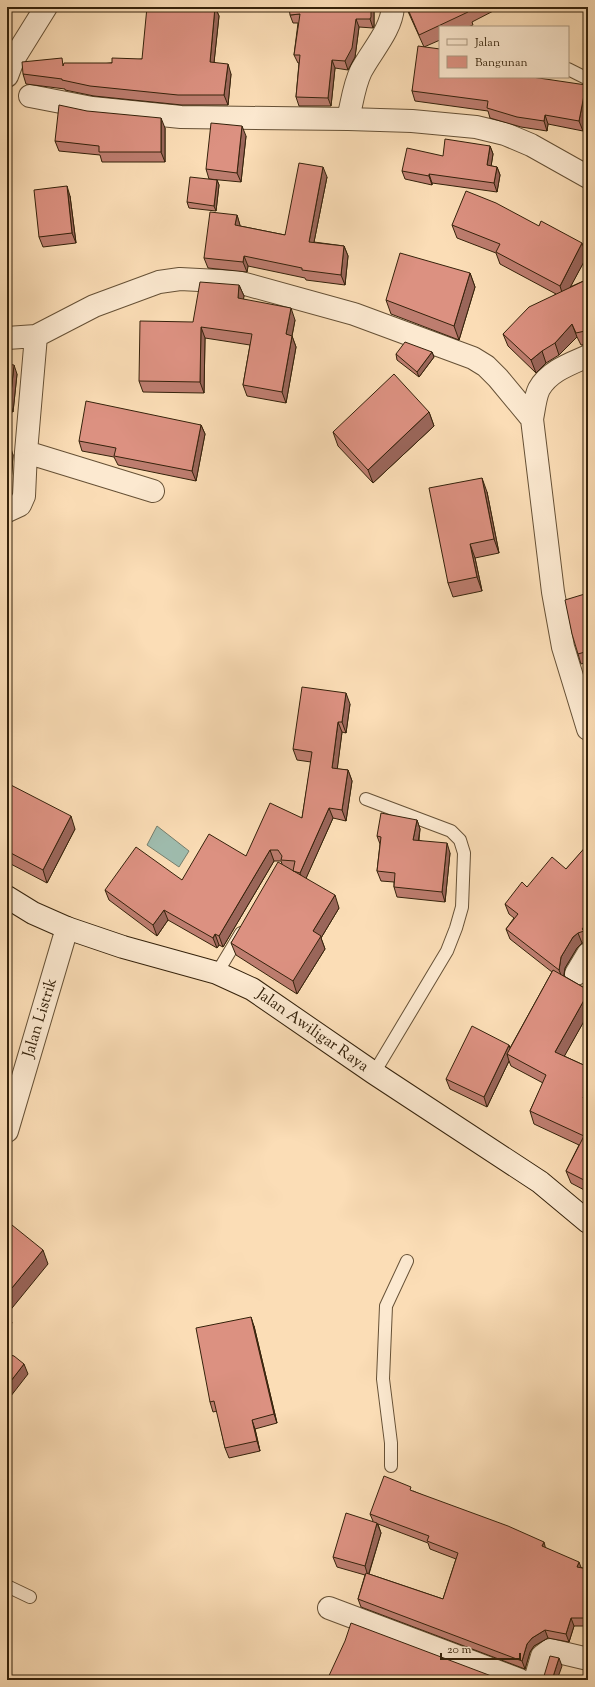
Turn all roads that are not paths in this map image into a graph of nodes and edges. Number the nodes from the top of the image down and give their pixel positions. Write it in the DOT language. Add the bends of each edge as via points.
graph roads {
  1 [pos="46,7"];
  2 [pos="394,7"];
  3 [pos="569,70"];
  4 [pos="7,76"];
  5 [pos="588,79"];
  6 [pos="30,96"];
  7 [pos="348,119"];
  8 [pos="588,178"];
  9 [pos="36,336"];
  10 [pos="7,338"];
  11 [pos="588,356"];
  12 [pos="532,419"];
  13 [pos="26,452"];
  14 [pos="153,491"];
  15 [pos="8,511"];
  16 [pos="588,729"];
  17 [pos="366,799"];
  18 [pos="7,897"];
  19 [pos="248,919"];
  20 [pos="67,928"];
  21 [pos="588,954"];
  22 [pos="217,973"];
  23 [pos="576,974"];
  24 [pos="374,1073"];
  25 [pos="7,1131"];
  26 [pos="588,1222"];
  27 [pos="407,1261"];
  28 [pos="391,1466"];
  29 [pos="7,1586"];
  30 [pos="30,1597"];
  31 [pos="329,1608"];
  32 [pos="588,1659"];
  33 [pos="520,1680"];
  34 [pos="535,1680"];
  1 -- 4 [label="street" via="13,60"];
  2 -- 7 [label="street" via="383,36 356,82"];
  3 -- 5 [label="lane"];
  6 -- 7 [label="street" via="92,108 181,117"];
  7 -- 8 [label="street" via="476,127 505,134 531,145"];
  9 -- 10 [label="street"];
  9 -- 12 [label="street" via="94,306 159,282 180,279 238,282 354,314 473,358 498,378"];
  9 -- 13 [label="street"];
  11 -- 12 [label="street" via="554,372 546,380 539,390"];
  12 -- 16 [label="street" via="553,592 563,647"];
  13 -- 14 [label="street"];
  13 -- 15 [label="street" via="24,496 20,505"];
  17 -- 24 [label="lane" via="451,831 460,840 464,853 462,907 449,946"];
  18 -- 20 [label="street, Jalan Awiligar Raya" via="33,913"];
  19 -- 22 [label="lane"];
  20 -- 22 [label="street, Jalan Awiligar Raya" via="123,947"];
  20 -- 25 [label="street, Jalan Listrik"];
  21 -- 23 [label="street"];
  22 -- 24 [label="street, Jalan Awiligar Raya" via="252,989"];
  24 -- 26 [label="street, Jalan Awiligar Raya" via="540,1182"];
  27 -- 28 [label="lane" via="386,1306 383,1379 391,1443"];
  29 -- 30 [label="lane"];
  31 -- 33 [label="street"];
  32 -- 34 [label="street" via="550,1650 542,1656"];
}
